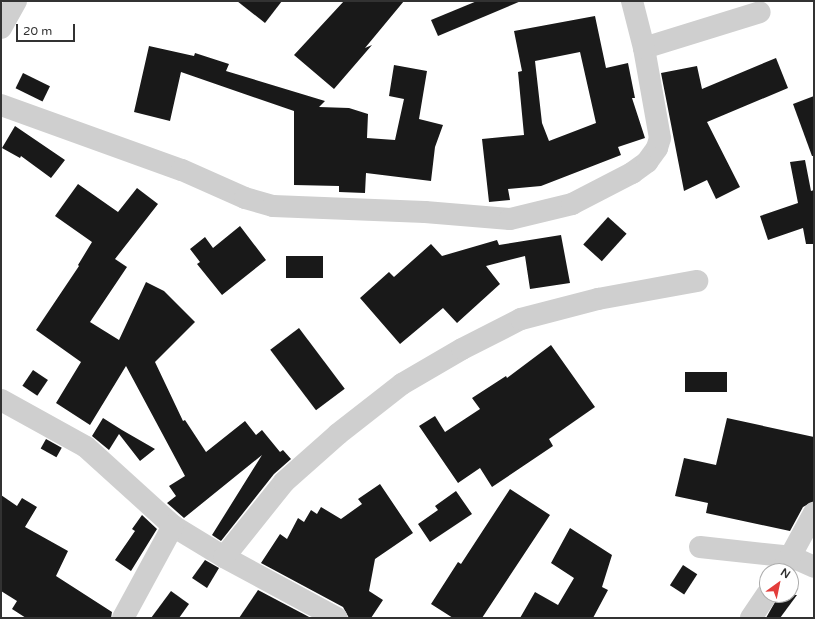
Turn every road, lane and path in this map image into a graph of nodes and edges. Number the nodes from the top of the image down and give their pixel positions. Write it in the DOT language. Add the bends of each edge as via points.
graph roads {
  1 [pos="632,1"];
  2 [pos="760,12"];
  3 [pos="644,48"];
  4 [pos="1,104"];
  5 [pos="697,281"];
  6 [pos="1,400"];
  7 [pos="814,513"];
  8 [pos="173,526"];
  9 [pos="700,548"];
  10 [pos="224,557"];
  11 [pos="782,563"];
  12 [pos="789,563"];
  13 [pos="799,565"];
  14 [pos="814,567"];
  15 [pos="761,603"];
  16 [pos="123,618"];
  17 [pos="337,618"];
  18 [pos="751,618"];
  1 -- 3 [label="street"];
  2 -- 3 [label="street"];
  3 -- 4 [label="street" via="660,138 647,162 632,173 572,204 510,219 425,212 273,206 245,198 182,170"];
  5 -- 10 [label="street" via="598,299 521,319 402,384 338,434 284,482"];
  6 -- 8 [label="street" via="86,447"];
  7 -- 12 [label="street"];
  8 -- 10 [label="street"];
  8 -- 16 [label="street"];
  9 -- 11 [label="street"];
  10 -- 17 [label="street"];
  13 -- 14 [label="street"];
  15 -- 18 [label="street"];
}
